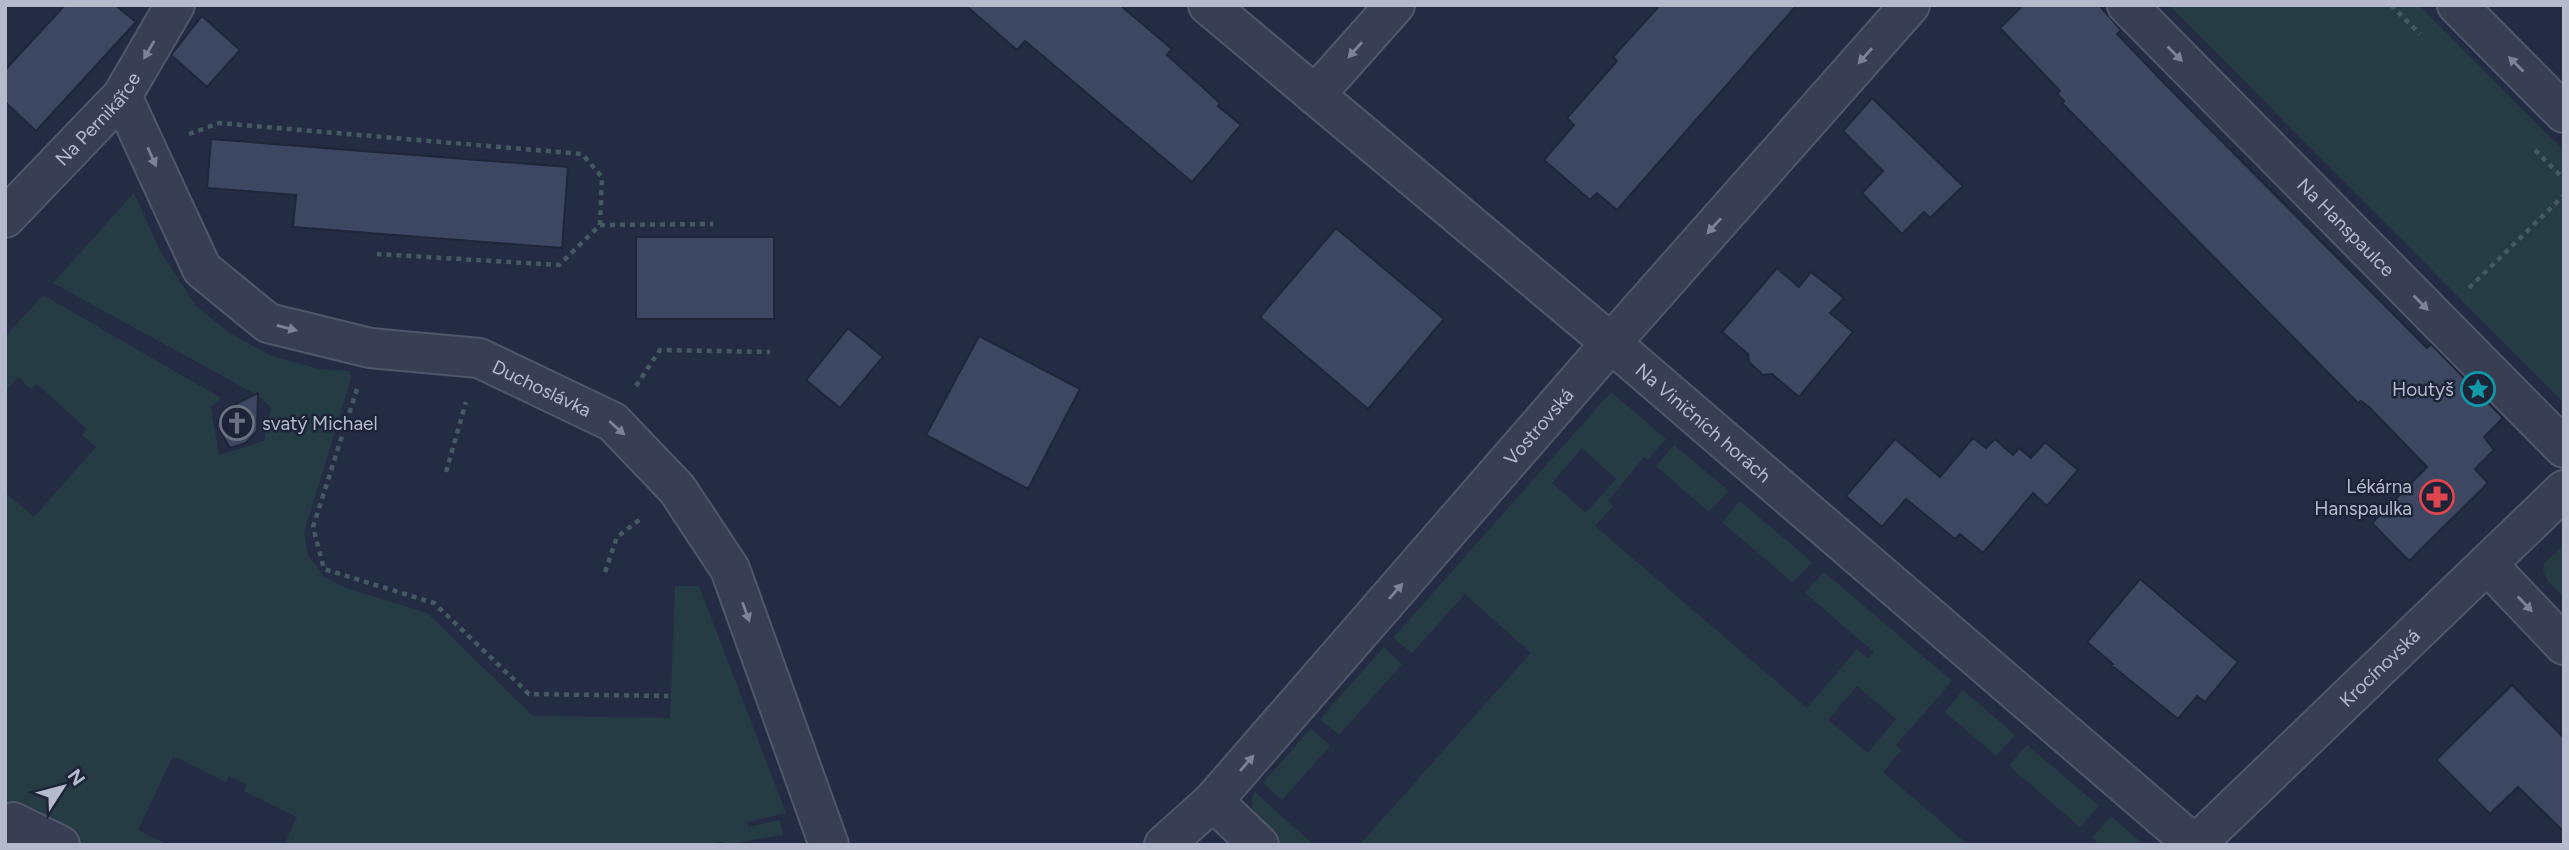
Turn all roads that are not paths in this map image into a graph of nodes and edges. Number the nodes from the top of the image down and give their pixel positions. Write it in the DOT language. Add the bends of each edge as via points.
graph roads {
  1 [pos="175,5"];
  2 [pos="1208,5"];
  3 [pos="1395,5"];
  4 [pos="1910,5"];
  5 [pos="2127,5"];
  6 [pos="2457,5"];
  7 [pos="1315,95"];
  8 [pos="122,96"];
  9 [pos="2564,113"];
  10 [pos="5,218"];
  11 [pos="1611,343"];
  12 [pos="2564,448"];
  13 [pos="2564,490"];
  14 [pos="2487,564"];
  15 [pos="2564,645"];
  16 [pos="1213,802"];
  17 [pos="5,838"];
  18 [pos="60,845"];
  19 [pos="829,845"];
  20 [pos="1164,845"];
  21 [pos="1259,845"];
  22 [pos="2195,845"];
  1 -- 8 [label="street, Na Pernikářce, one-way"];
  2 -- 7 [label="street, Na Viničních horách"];
  3 -- 7 [label="street, one-way"];
  4 -- 11 [label="street, Vostrovská, one-way"];
  5 -- 12 [label="street, Na Hanspaulce, one-way"];
  9 -- 6 [label="street, one-way"];
  7 -- 11 [label="street, Na Viničních horách"];
  8 -- 10 [label="street, Na Pernikářce"];
  8 -- 19 [label="street, Duchoslávka, one-way" via="202,269 268,323 370,348 479,358 613,422 677,489 730,569"];
  16 -- 11 [label="street, Vostrovská, one-way"];
  11 -- 22 [label="street, Na Viničních horách"];
  13 -- 14 [label="street, Krocínovská"];
  14 -- 15 [label="street, one-way"];
  14 -- 22 [label="street, Krocínovská"];
  16 -- 20 [label="street, Vostrovská"];
  16 -- 21 [label="street"];
  17 -- 18 [label="street" via="13,822"];
}
